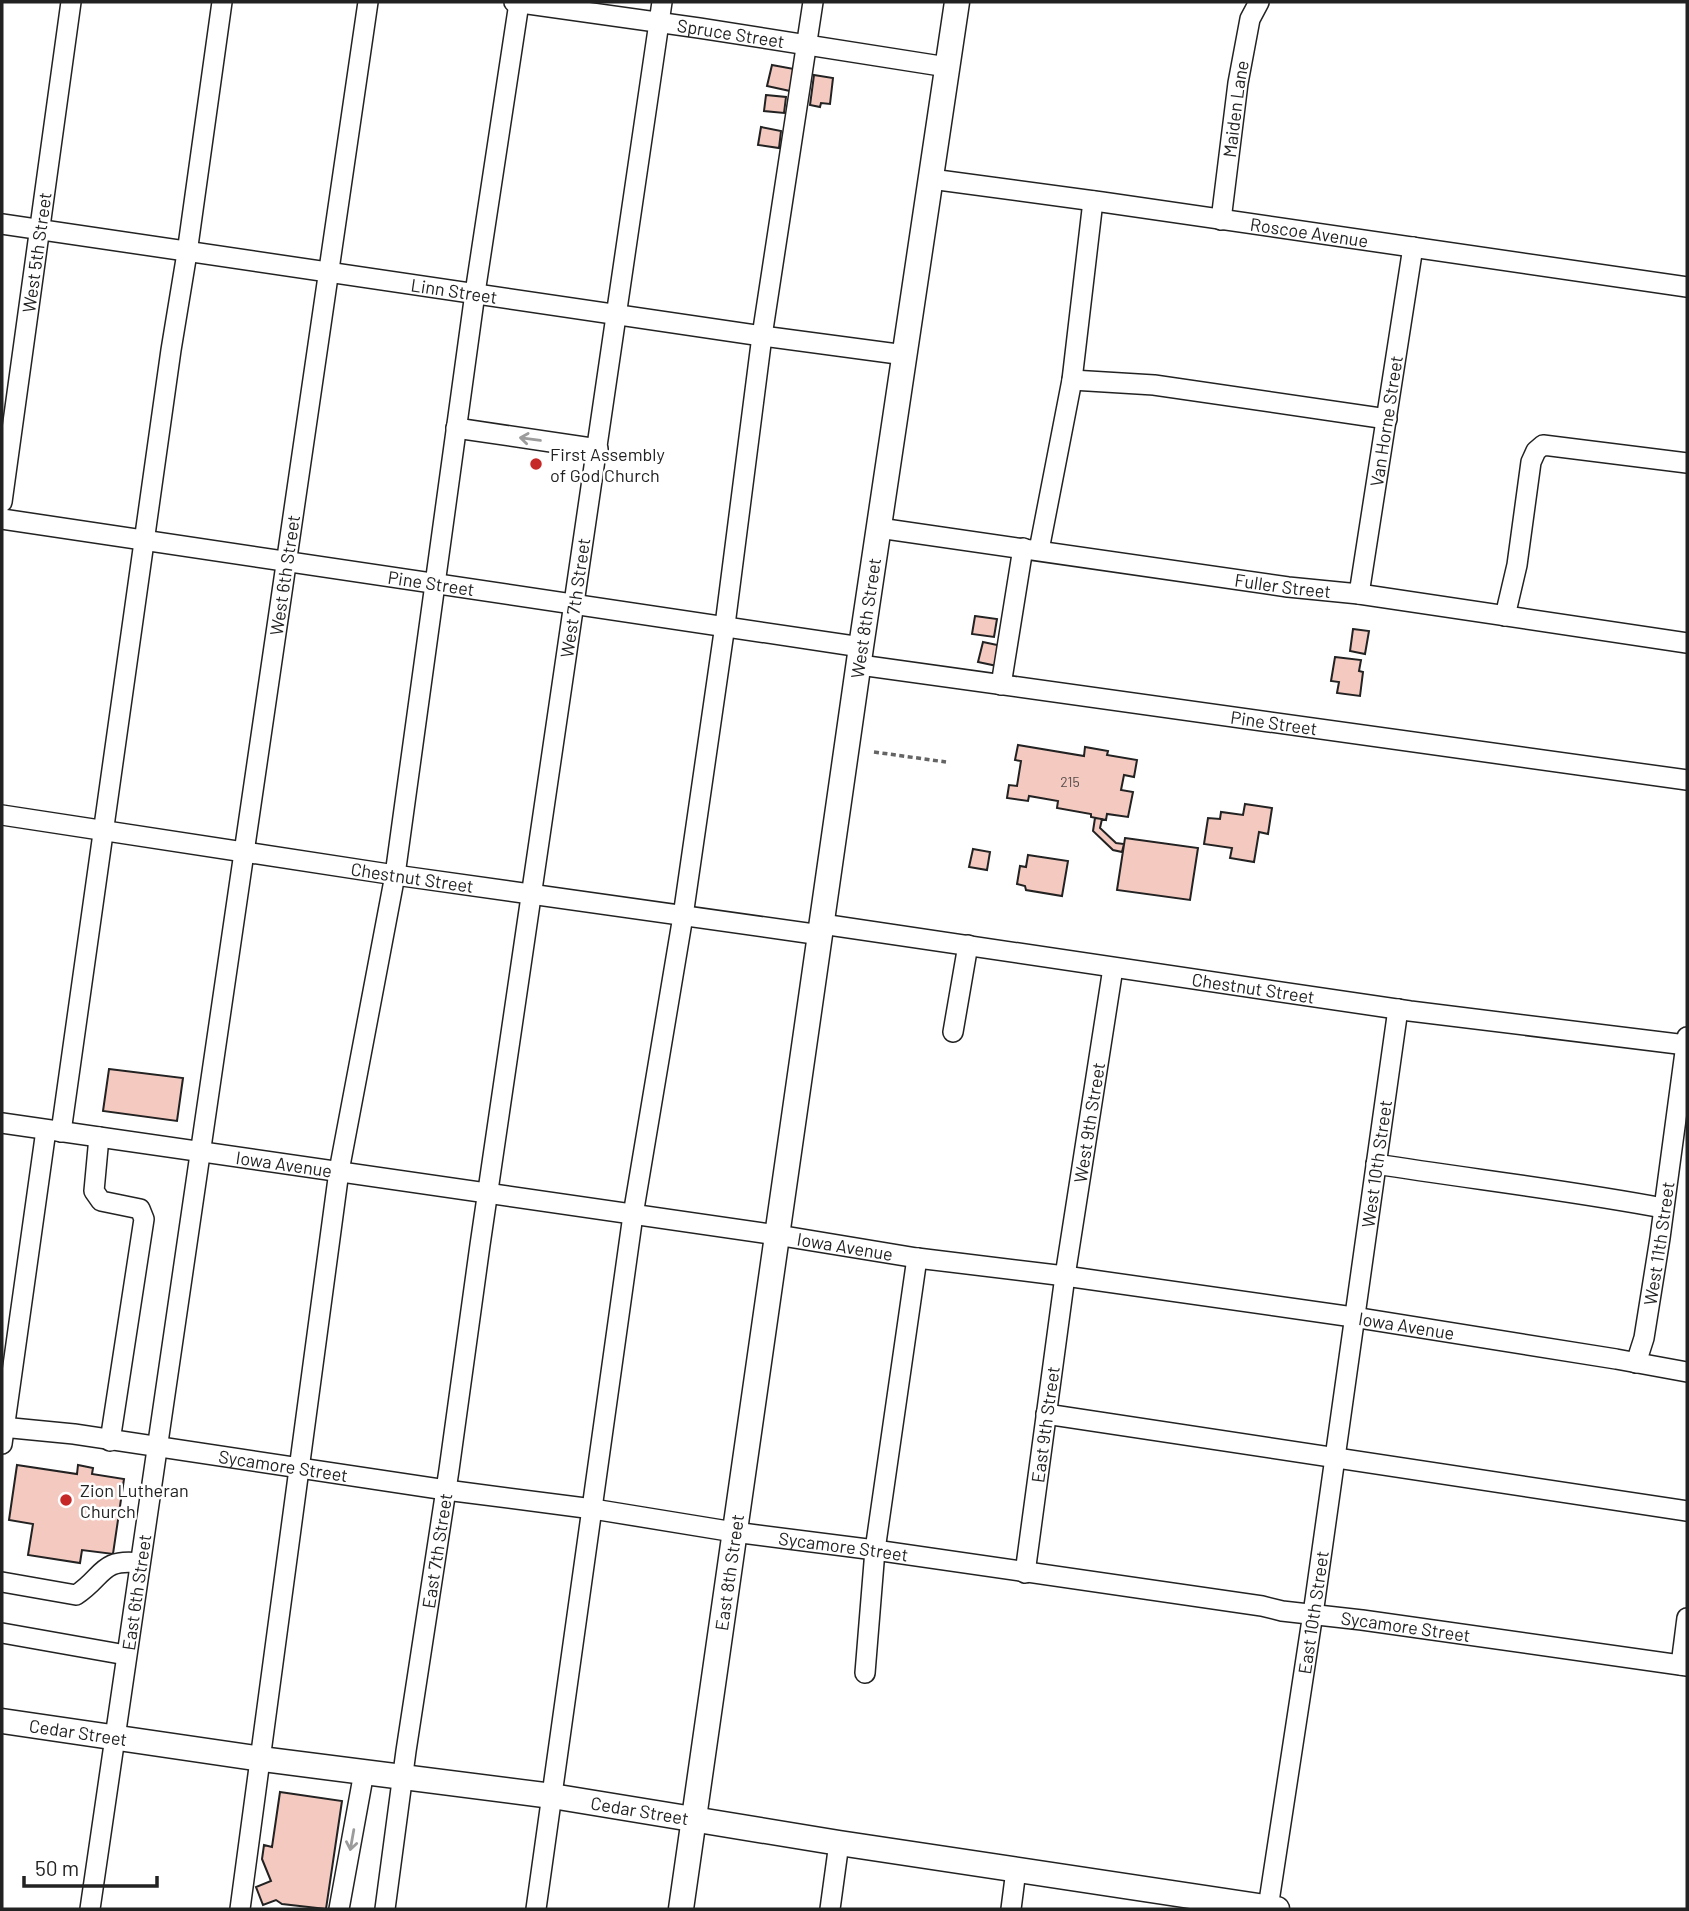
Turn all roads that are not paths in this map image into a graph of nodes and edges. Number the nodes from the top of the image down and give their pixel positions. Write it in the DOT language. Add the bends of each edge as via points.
graph roads {
  1 [pos="71,2"];
  2 [pos="222,2"];
  3 [pos="368,2"];
  4 [pos="516,2"];
  5 [pos="662,2"];
  6 [pos="813,2"];
  7 [pos="957,2"];
  8 [pos="1259,2"];
  9 [pos="659,23"];
  10 [pos="806,45"];
  11 [pos="947,67"];
  12 [pos="931,179"];
  13 [pos="1093,201"];
  14 [pos="1221,220"];
  15 [pos="2,224"];
  16 [pos="40,230"];
  17 [pos="1413,247"];
  18 [pos="187,253"];
  19 [pos="328,272"];
  20 [pos="1687,288"];
  21 [pos="475,293"];
  22 [pos="616,315"];
  23 [pos="762,336"];
  24 [pos="905,355"];
  25 [pos="1072,380"];
  26 [pos="1387,419"];
  27 [pos="456,428"];
  28 [pos="598,449"];
  29 [pos="1687,463"];
  30 [pos="2,502"];
  31 [pos="2,519"];
  32 [pos="879,528"];
  33 [pos="145,542"];
  34 [pos="1031,549"];
  35 [pos="286,560"];
  36 [pos="435,582"];
  37 [pos="1359,594"];
  38 [pos="574,603"];
  39 [pos="1505,616"];
  40 [pos="724,625"];
  41 [pos="1687,643"];
  42 [pos="861,656"];
  43 [pos="1001,685"];
  44 [pos="1687,780"];
  45 [pos="2,816"];
  46 [pos="104,831"];
  47 [pos="245,851"];
  48 [pos="395,875"];
  49 [pos="531,893"];
  50 [pos="682,916"];
  51 [pos="822,929"];
  52 [pos="968,945"];
  53 [pos="1113,968"];
  54 [pos="1398,1009"];
  55 [pos="953,1032"];
  56 [pos="1686,1041"];
  57 [pos="2,1123"];
  58 [pos="53,1131"];
  59 [pos="99,1137"];
  60 [pos="200,1150"];
  61 [pos="1376,1164"];
  62 [pos="339,1171"];
  63 [pos="489,1193"];
  64 [pos="1663,1208"];
  65 [pos="634,1214"];
  66 [pos="777,1235"];
  67 [pos="917,1258"];
  68 [pos="1065,1276"];
  69 [pos="1353,1317"];
  70 [pos="1636,1363"];
  71 [pos="1687,1372"];
  72 [pos="1046,1414"];
  73 [pos="3,1433"];
  74 [pos="110,1441"];
  75 [pos="157,1446"];
  76 [pos="1334,1459"];
  77 [pos="299,1468"];
  78 [pos="446,1490"];
  79 [pos="593,1508"];
  80 [pos="1687,1511"];
  81 [pos="734,1532"];
  82 [pos="876,1550"];
  83 [pos="140,1563"];
  84 [pos="1025,1573"];
  85 [pos="2,1582"];
  86 [pos="1312,1614"];
  87 [pos="1687,1619"];
  88 [pos="2,1633"];
  89 [pos="126,1655"];
  90 [pos="1684,1666"];
  91 [pos="865,1673"];
  92 [pos="2,1721"];
  93 [pos="115,1736"];
  94 [pos="262,1759"];
  95 [pos="364,1772"];
  96 [pos="402,1777"];
  97 [pos="552,1796"];
  98 [pos="693,1820"];
  99 [pos="839,1843"];
  100 [pos="1016,1870"];
  101 [pos="90,1909"];
  102 [pos="240,1909"];
  103 [pos="339,1909"];
  104 [pos="385,1909"];
  105 [pos="536,1909"];
  106 [pos="681,1909"];
  107 [pos="830,1909"];
  108 [pos="1011,1909"];
  109 [pos="1273,1909"];
  1 -- 16 [label="street, West 5th Street"];
  2 -- 18 [label="street"];
  3 -- 19 [label="street, West 6th Street"];
  4 -- 9 [label="street, Spruce Street"];
  4 -- 21 [label="street"];
  5 -- 9 [label="street, West 7th Street"];
  6 -- 10 [label="street"];
  7 -- 11 [label="main road, West 8th Street"];
  8 -- 14 [label="street, Maiden Lane" via="1250,19 1238,83"];
  9 -- 10 [label="street, Spruce Street"];
  9 -- 22 [label="street, West 7th Street"];
  10 -- 11 [label="street, Spruce Street"];
  10 -- 23 [label="street"];
  11 -- 12 [label="main road, West 8th Street"];
  12 -- 13 [label="street, Roscoe Avenue"];
  12 -- 24 [label="main road, West 8th Street"];
  13 -- 14 [label="street, Roscoe Avenue"];
  13 -- 25 [label="street"];
  14 -- 17 [label="street, Roscoe Avenue"];
  15 -- 16 [label="street, Linn Street"];
  16 -- 18 [label="street, Linn Street"];
  16 -- 30 [label="street, West 5th Street"];
  17 -- 20 [label="street, Roscoe Avenue"];
  17 -- 26 [label="street, Van Horne Street"];
  18 -- 19 [label="street, Linn Street"];
  18 -- 33 [label="street"];
  19 -- 21 [label="street, Linn Street"];
  19 -- 35 [label="street, West 6th Street"];
  21 -- 22 [label="street, Linn Street"];
  21 -- 27 [label="street"];
  22 -- 23 [label="street, Linn Street"];
  22 -- 28 [label="street, West 7th Street"];
  23 -- 24 [label="street, Linn Street"];
  23 -- 40 [label="street"];
  24 -- 32 [label="main road, West 8th Street"];
  25 -- 26 [label="street" via="1154,386"];
  25 -- 34 [label="street"];
  26 -- 37 [label="street, Van Horne Street"];
  28 -- 27 [label="street, one-way"];
  27 -- 36 [label="street"];
  28 -- 38 [label="street, West 7th Street"];
  29 -- 39 [label="street" via="1543,445 1531,462"];
  31 -- 33 [label="street, Pine Street"];
  32 -- 34 [label="street, Fuller Street"];
  32 -- 42 [label="main road, West 8th Street"];
  33 -- 35 [label="street, Pine Street"];
  33 -- 46 [label="street"];
  34 -- 37 [label="street, Fuller Street"];
  34 -- 43 [label="street"];
  35 -- 36 [label="street, Pine Street"];
  35 -- 47 [label="street, West 6th Street"];
  36 -- 38 [label="street, Pine Street"];
  36 -- 48 [label="street"];
  37 -- 39 [label="street, Fuller Street"];
  38 -- 40 [label="street, Pine Street"];
  38 -- 49 [label="street, West 7th Street"];
  39 -- 41 [label="street, Fuller Street"];
  40 -- 42 [label="street, Pine Street"];
  40 -- 50 [label="street"];
  42 -- 43 [label="street, Pine Street"];
  42 -- 51 [label="main road, West 8th Street"];
  43 -- 44 [label="street, Pine Street"];
  45 -- 46 [label="street, Chestnut Street"];
  46 -- 47 [label="street, Chestnut Street"];
  46 -- 58 [label="street"];
  47 -- 48 [label="street, Chestnut Street"];
  47 -- 60 [label="street, West 6th Street"];
  48 -- 49 [label="street, Chestnut Street"];
  48 -- 62 [label="street"];
  49 -- 50 [label="street, Chestnut Street"];
  49 -- 63 [label="street, West 7th Street"];
  50 -- 51 [label="street, Chestnut Street"];
  50 -- 65 [label="street"];
  51 -- 52 [label="street, Chestnut Street"];
  51 -- 66 [label="main road, West 8th Street"];
  52 -- 53 [label="street, Chestnut Street"];
  52 -- 55 [label="street"];
  53 -- 54 [label="street, Chestnut Street"];
  53 -- 68 [label="street, West 9th Street"];
  54 -- 56 [label="street, Chestnut Street" via="1540,1029"];
  54 -- 61 [label="street, West 10th Street"];
  56 -- 64 [label="street, West 11th Street"];
  57 -- 58 [label="street, Iowa Avenue"];
  58 -- 59 [label="street, Iowa Avenue"];
  58 -- 73 [label="street"];
  59 -- 60 [label="street, Iowa Avenue"];
  59 -- 74 [label="street" via="94,1191 101,1201 140,1209 144,1219"];
  60 -- 62 [label="street, Iowa Avenue"];
  60 -- 75 [label="street, East 6th Street"];
  61 -- 64 [label="street"];
  61 -- 69 [label="street, West 10th Street"];
  62 -- 63 [label="street, Iowa Avenue"];
  62 -- 77 [label="street"];
  63 -- 65 [label="street, Iowa Avenue"];
  63 -- 78 [label="street, East 7th Street"];
  64 -- 70 [label="street, West 11th Street" via="1644,1338"];
  65 -- 66 [label="street, Iowa Avenue"];
  65 -- 79 [label="street"];
  66 -- 67 [label="street, Iowa Avenue"];
  66 -- 81 [label="main road, East 8th Street"];
  67 -- 68 [label="street, Iowa Avenue"];
  67 -- 82 [label="street"];
  68 -- 69 [label="street, Iowa Avenue"];
  68 -- 72 [label="street, East 9th Street"];
  69 -- 70 [label="street, Iowa Avenue"];
  69 -- 76 [label="street, East 10th Street"];
  70 -- 71 [label="street, Iowa Avenue"];
  72 -- 76 [label="street"];
  72 -- 84 [label="street, East 9th Street"];
  73 -- 74 [label="street, Sycamore Street"];
  74 -- 75 [label="street, Sycamore Street"];
  75 -- 77 [label="street, Sycamore Street"];
  75 -- 83 [label="street, East 6th Street"];
  76 -- 80 [label="street"];
  76 -- 86 [label="street, East 10th Street"];
  77 -- 78 [label="street, Sycamore Street"];
  77 -- 94 [label="street"];
  78 -- 79 [label="street, Sycamore Street"];
  78 -- 96 [label="street, East 7th Street"];
  79 -- 81 [label="street, Sycamore Street"];
  79 -- 97 [label="street"];
  81 -- 82 [label="street, Sycamore Street"];
  81 -- 98 [label="main road, East 8th Street"];
  82 -- 84 [label="street, Sycamore Street"];
  82 -- 91 [label="street"];
  83 -- 85 [label="street" via="111,1564 76,1595"];
  83 -- 89 [label="street, East 6th Street"];
  84 -- 86 [label="street, Sycamore Street"];
  86 -- 90 [label="street, Sycamore Street"];
  86 -- 109 [label="street, East 10th Street"];
  87 -- 90 [label="street"];
  88 -- 89 [label="street"];
  89 -- 93 [label="street, East 6th Street"];
  92 -- 93 [label="main road, Cedar Street"];
  93 -- 94 [label="main road, Cedar Street"];
  93 -- 101 [label="street, East 6th Street"];
  94 -- 95 [label="main road, Cedar Street"];
  94 -- 102 [label="street"];
  95 -- 96 [label="main road, Cedar Street"];
  95 -- 103 [label="street, one-way"];
  96 -- 97 [label="main road, Cedar Street"];
  96 -- 104 [label="street, East 7th Street"];
  97 -- 98 [label="main road, Cedar Street"];
  97 -- 105 [label="street"];
  98 -- 99 [label="main road, Cedar Street"];
  98 -- 106 [label="main road, East 8th Street"];
  99 -- 100 [label="main road, Cedar Street"];
  99 -- 107 [label="street"];
  100 -- 108 [label="street"];
  100 -- 109 [label="main road, Cedar Street"];
}
